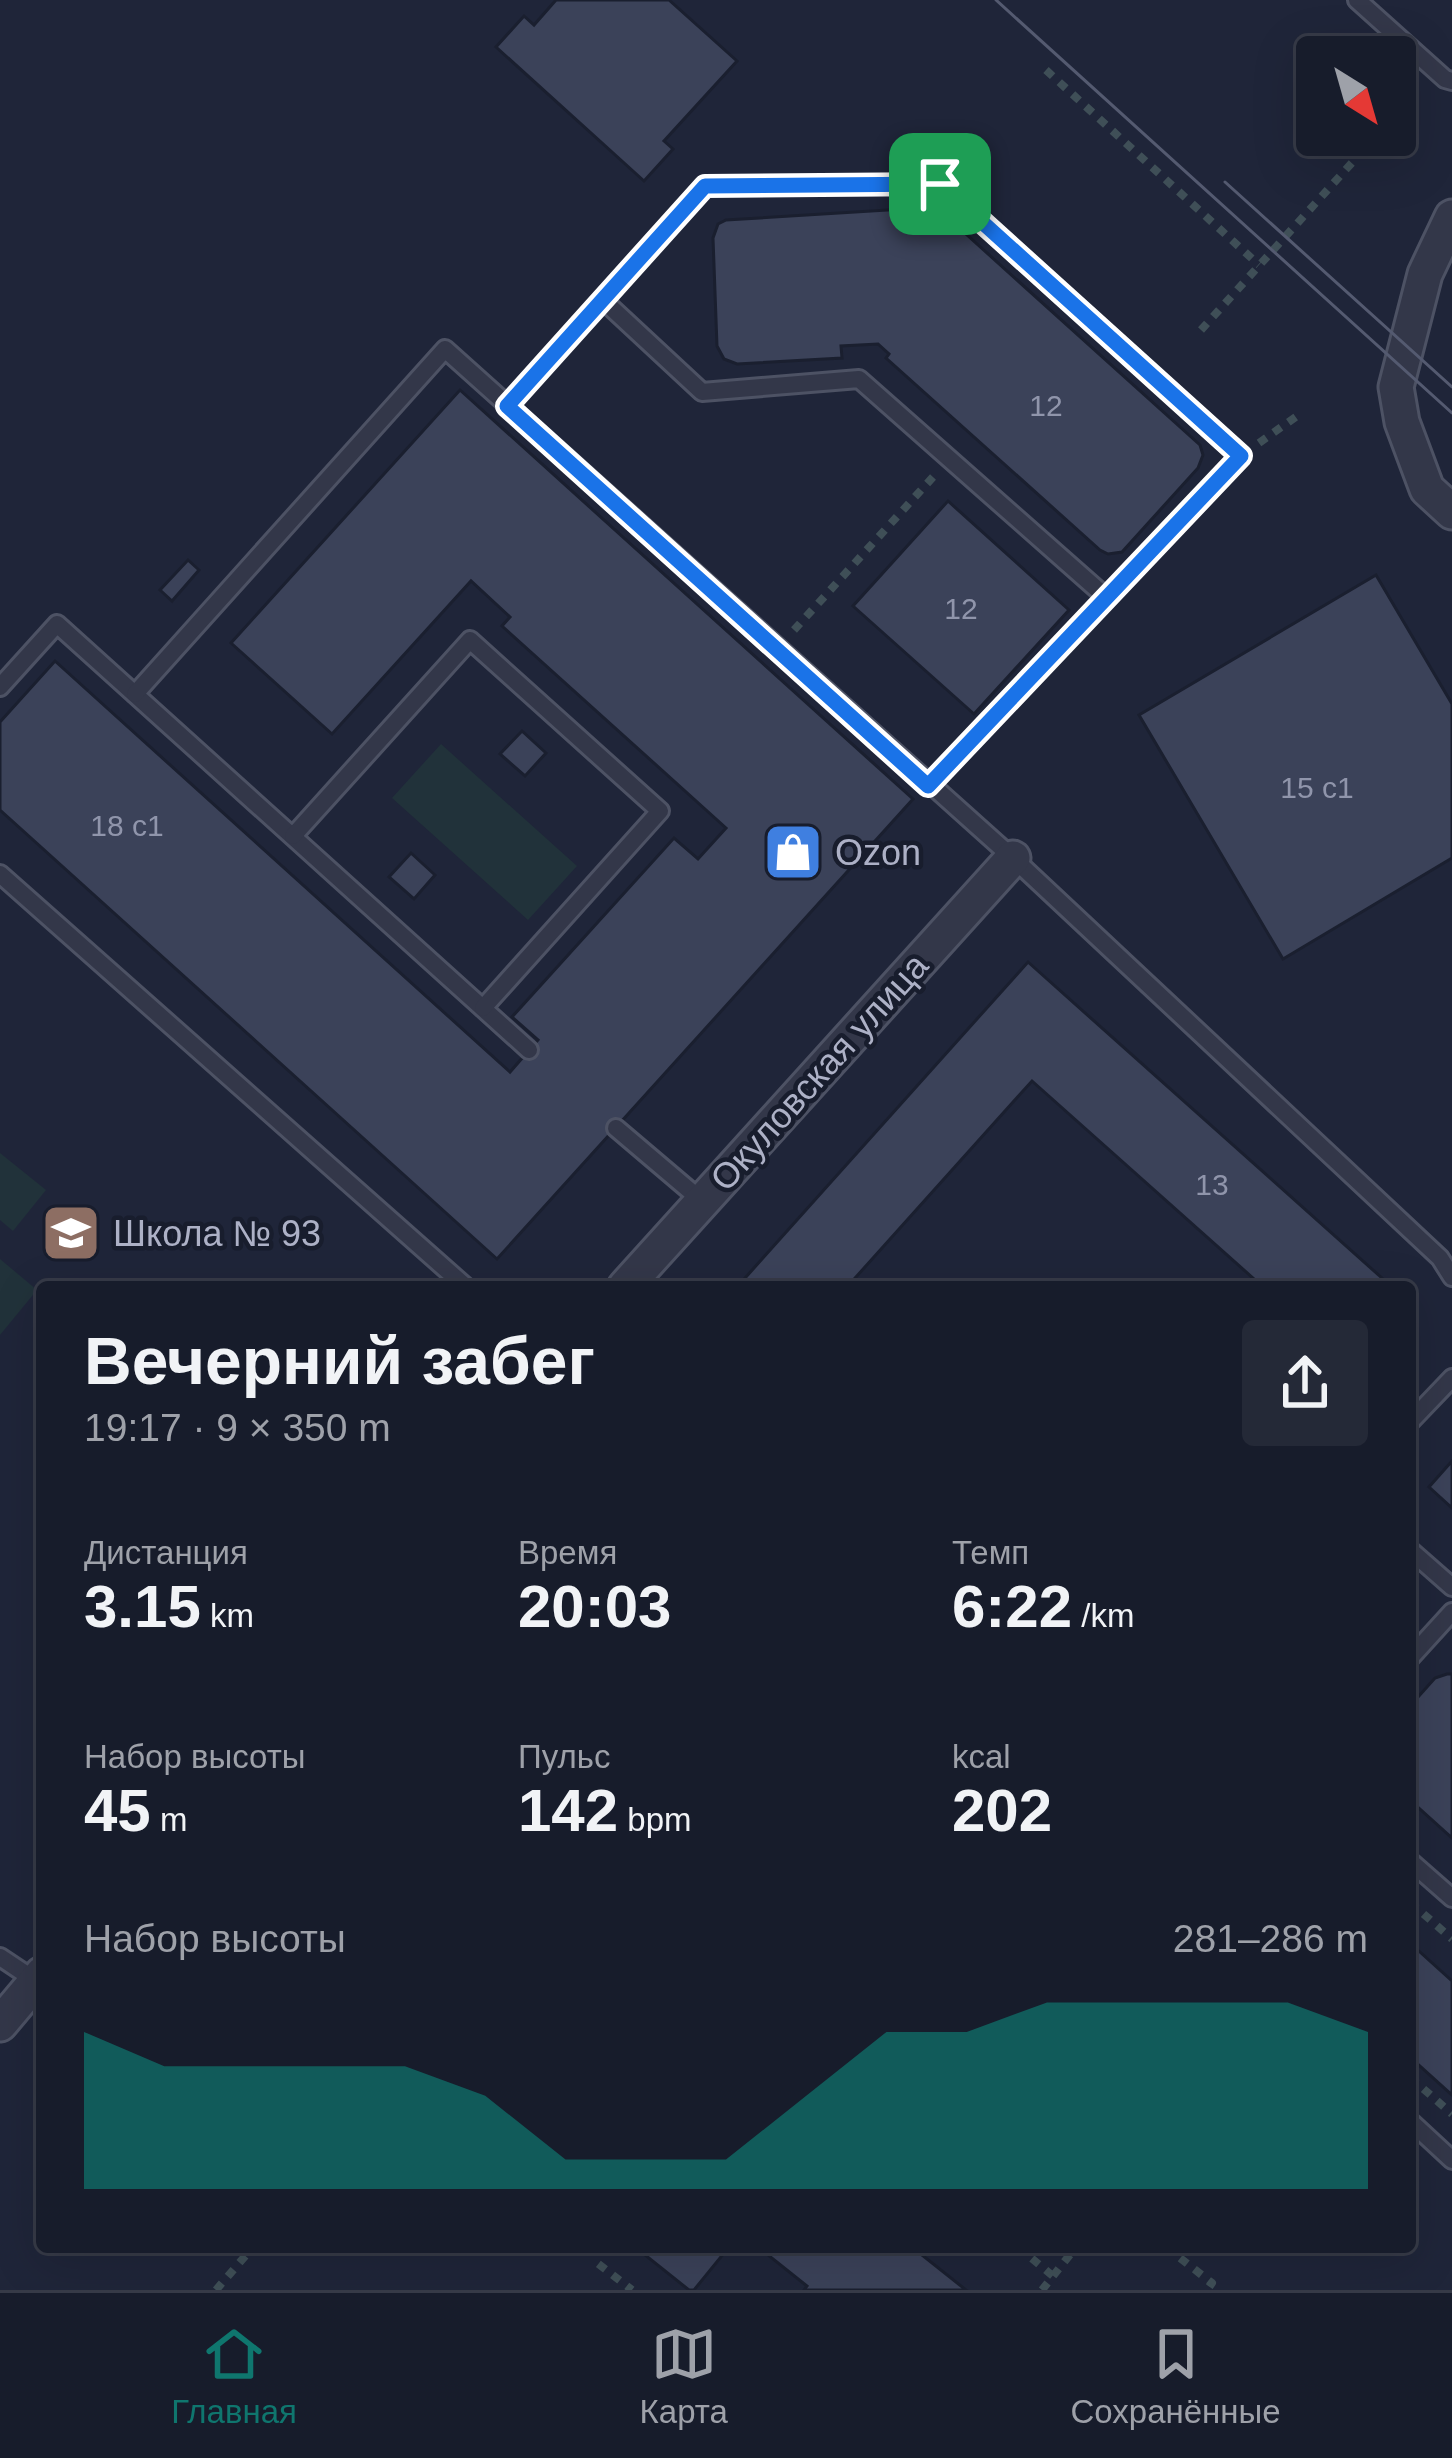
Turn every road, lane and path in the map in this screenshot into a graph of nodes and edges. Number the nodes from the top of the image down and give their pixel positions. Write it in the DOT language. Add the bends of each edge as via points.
graph roads {
  1 [pos="1357,0"];
  2 [pos="1046,70"];
  3 [pos="1452,81"];
  4 [pos="1358,156"];
  5 [pos="1452,217"];
  6 [pos="1259,265"];
  7 [pos="603,300"];
  8 [pos="1201,329"];
  9 [pos="507,406"];
  10 [pos="1298,416"];
  11 [pos="1241,456"];
  12 [pos="950,458"];
  13 [pos="1452,512"];
  14 [pos="1107,598"];
  15 [pos="777,649"];
  16 [pos="0,687"];
  17 [pos="135,694"];
  18 [pos="928,786"];
  19 [pos="292,836"];
  20 [pos="1013,858"];
  21 [pos="0,874"];
  22 [pos="483,1008"];
  23 [pos="529,1050"];
  24 [pos="616,1128"];
  25 [pos="702,1202"];
  26 [pos="1452,1277"];
  27 [pos="459,1281"];
  28 [pos="630,1281"];
  29 [pos="1452,1378"];
  30 [pos="1416,1416"];
  31 [pos="1416,1555"];
  32 [pos="1452,1587"];
  33 [pos="1452,1612"];
  34 [pos="1416,1651"];
  35 [pos="1416,1866"];
  36 [pos="1452,1898"];
  37 [pos="1416,1907"];
  38 [pos="1452,1940"];
  39 [pos="0,1957"];
  40 [pos="36,1976"];
  41 [pos="36,1982"];
  42 [pos="0,2024"];
  43 [pos="1416,2082"];
  44 [pos="1452,2114"];
  45 [pos="1416,2127"];
  46 [pos="1452,2160"];
  47 [pos="248,2253"];
  48 [pos="596,2253"];
  49 [pos="1025,2253"];
  50 [pos="1071,2253"];
  51 [pos="1174,2253"];
  52 [pos="1053,2276"];
  53 [pos="216,2290"];
  54 [pos="632,2290"];
  55 [pos="1042,2290"];
  56 [pos="1207,2290"];
  1 -- 3 [label="lane"];
  2 -- 6 [label="path"];
  4 -- 6 [label="path"];
  5 -- 13 [label="street" via="1426,274 1396,387 1427,489"];
  6 -- 8 [label="path"];
  7 -- 9 [label="lane"];
  7 -- 11 [label="lane" via="705,186 940,184"];
  7 -- 12 [label="lane" via="702,392 859,379"];
  9 -- 15 [label="lane"];
  9 -- 17 [label="lane" via="445,350"];
  10 -- 11 [label="path"];
  11 -- 14 [label="lane"];
  12 -- 14 [label="lane"];
  12 -- 15 [label="path"];
  14 -- 18 [label="path"];
  15 -- 18 [label="lane"];
  16 -- 17 [label="lane" via="57,624"];
  17 -- 19 [label="lane"];
  18 -- 20 [label="lane"];
  19 -- 22 [label="lane"];
  19 -- 22 [label="lane" via="470,640 488,655 660,811"];
  20 -- 25 [label="street, Окуловская улица"];
  20 -- 26 [label="lane"];
  21 -- 27 [label="lane"];
  22 -- 23 [label="lane"];
  24 -- 25 [label="lane"];
  25 -- 28 [label="street, Окуловская улица"];
  29 -- 30 [label="lane"];
  31 -- 32 [label="lane"];
  33 -- 34 [label="lane"];
  35 -- 36 [label="lane"];
  37 -- 38 [label="path"];
  39 -- 40 [label="lane"];
  41 -- 42 [label="street"];
  43 -- 44 [label="path"];
  45 -- 46 [label="lane"];
  47 -- 53 [label="path"];
  48 -- 54 [label="path" via="596,2262"];
  49 -- 52 [label="path"];
  50 -- 52 [label="path"];
  51 -- 56 [label="path" via="1212,2283"];
  52 -- 55 [label="path"];
}
